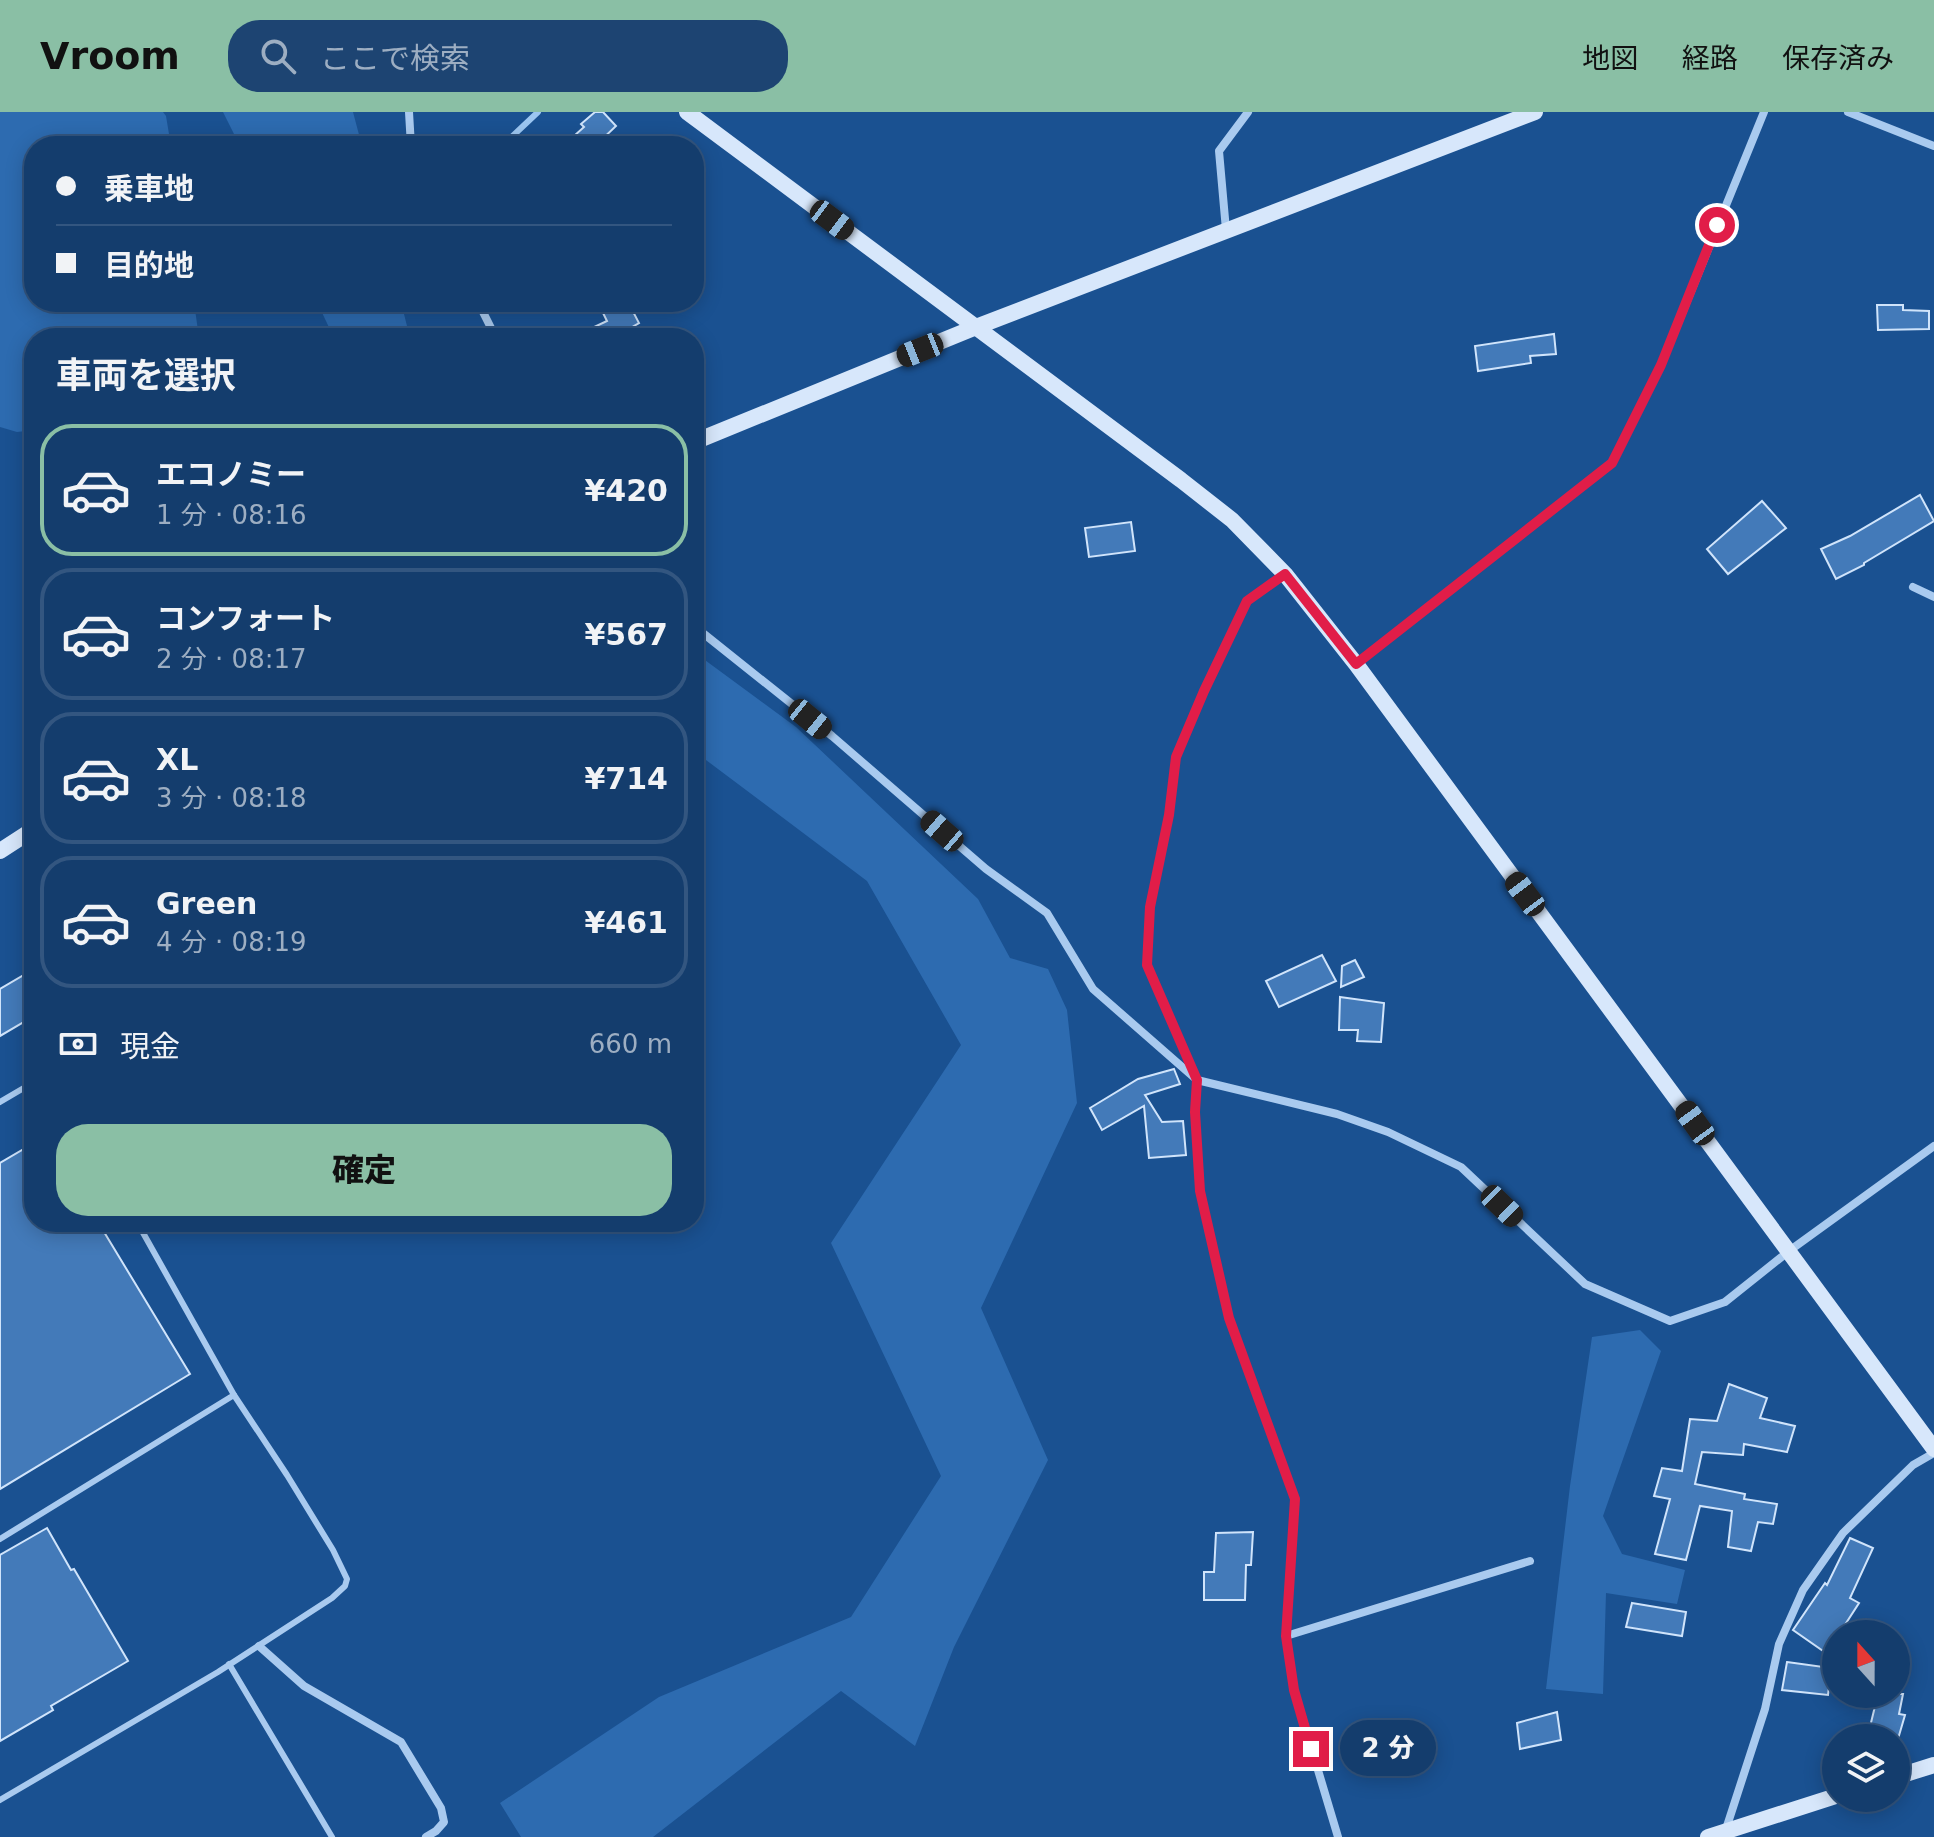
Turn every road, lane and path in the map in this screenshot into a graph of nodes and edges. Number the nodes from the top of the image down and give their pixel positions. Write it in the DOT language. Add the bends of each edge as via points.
graph roads {
  1 [pos="409,112"];
  2 [pos="687,112"];
  3 [pos="1248,112"];
  4 [pos="1535,112"];
  5 [pos="1764,112"];
  6 [pos="1848,112"];
  7 [pos="410,136"];
  8 [pos="1934,146"];
  9 [pos="1226,230"];
  10 [pos="976,327"];
  11 [pos="704,438"];
  12 [pos="1285,574"];
  13 [pos="1913,587"];
  14 [pos="1934,597"];
  15 [pos="704,634"];
  16 [pos="1356,664"];
  17 [pos="24,835"];
  18 [pos="0,851"];
  19 [pos="1197,1080"];
  20 [pos="24,1088"];
  21 [pos="0,1102"];
  22 [pos="1934,1146"];
  23 [pos="143,1232"];
  24 [pos="1789,1251"];
  25 [pos="234,1395"];
  26 [pos="1934,1451"];
  27 [pos="0,1539"];
  28 [pos="1530,1561"];
  29 [pos="1286,1636"];
  30 [pos="259,1646"];
  31 [pos="229,1664"];
  32 [pos="1934,1765"];
  33 [pos="1910,1773"];
  34 [pos="0,1800"];
  35 [pos="1822,1800"];
  36 [pos="1725,1831"];
  37 [pos="332,1837"];
  38 [pos="426,1837"];
  39 [pos="1338,1837"];
  40 [pos="1708,1837"];
  1 -- 7 [label="street"];
  2 -- 10 [label="street"];
  3 -- 9 [label="street" via="1219,151"];
  4 -- 9 [label="street"];
  5 -- 16 [label="street" via="1661,365 1612,463"];
  6 -- 8 [label="street"];
  9 -- 10 [label="street"];
  10 -- 11 [label="street"];
  10 -- 12 [label="street" via="1232,520"];
  12 -- 16 [label="street"];
  12 -- 19 [label="street" via="1247,601 1176,757 1150,907 1147,965"];
  13 -- 14 [label="street"];
  15 -- 19 [label="street" via="986,869 1047,913 1093,989"];
  16 -- 24 [label="street"];
  17 -- 18 [label="street"];
  19 -- 24 [label="street" via="1337,1114 1461,1167 1585,1284 1670,1321 1725,1302"];
  19 -- 29 [label="street" via="1200,1191 1229,1318 1295,1499"];
  20 -- 21 [label="lane"];
  22 -- 24 [label="street"];
  23 -- 25 [label="lane"];
  24 -- 26 [label="street"];
  25 -- 27 [label="lane"];
  25 -- 30 [label="lane" via="347,1579 332,1598"];
  26 -- 36 [label="street" via="1843,1533 1803,1590 1779,1644 1765,1709"];
  28 -- 29 [label="street"];
  29 -- 39 [label="street" via="1294,1690"];
  30 -- 31 [label="lane"];
  30 -- 38 [label="street" via="304,1686 401,1742 441,1808 444,1822"];
  31 -- 34 [label="lane"];
  31 -- 37 [label="lane"];
  32 -- 33 [label="street"];
  35 -- 36 [label="street"];
  36 -- 40 [label="street"];
}
